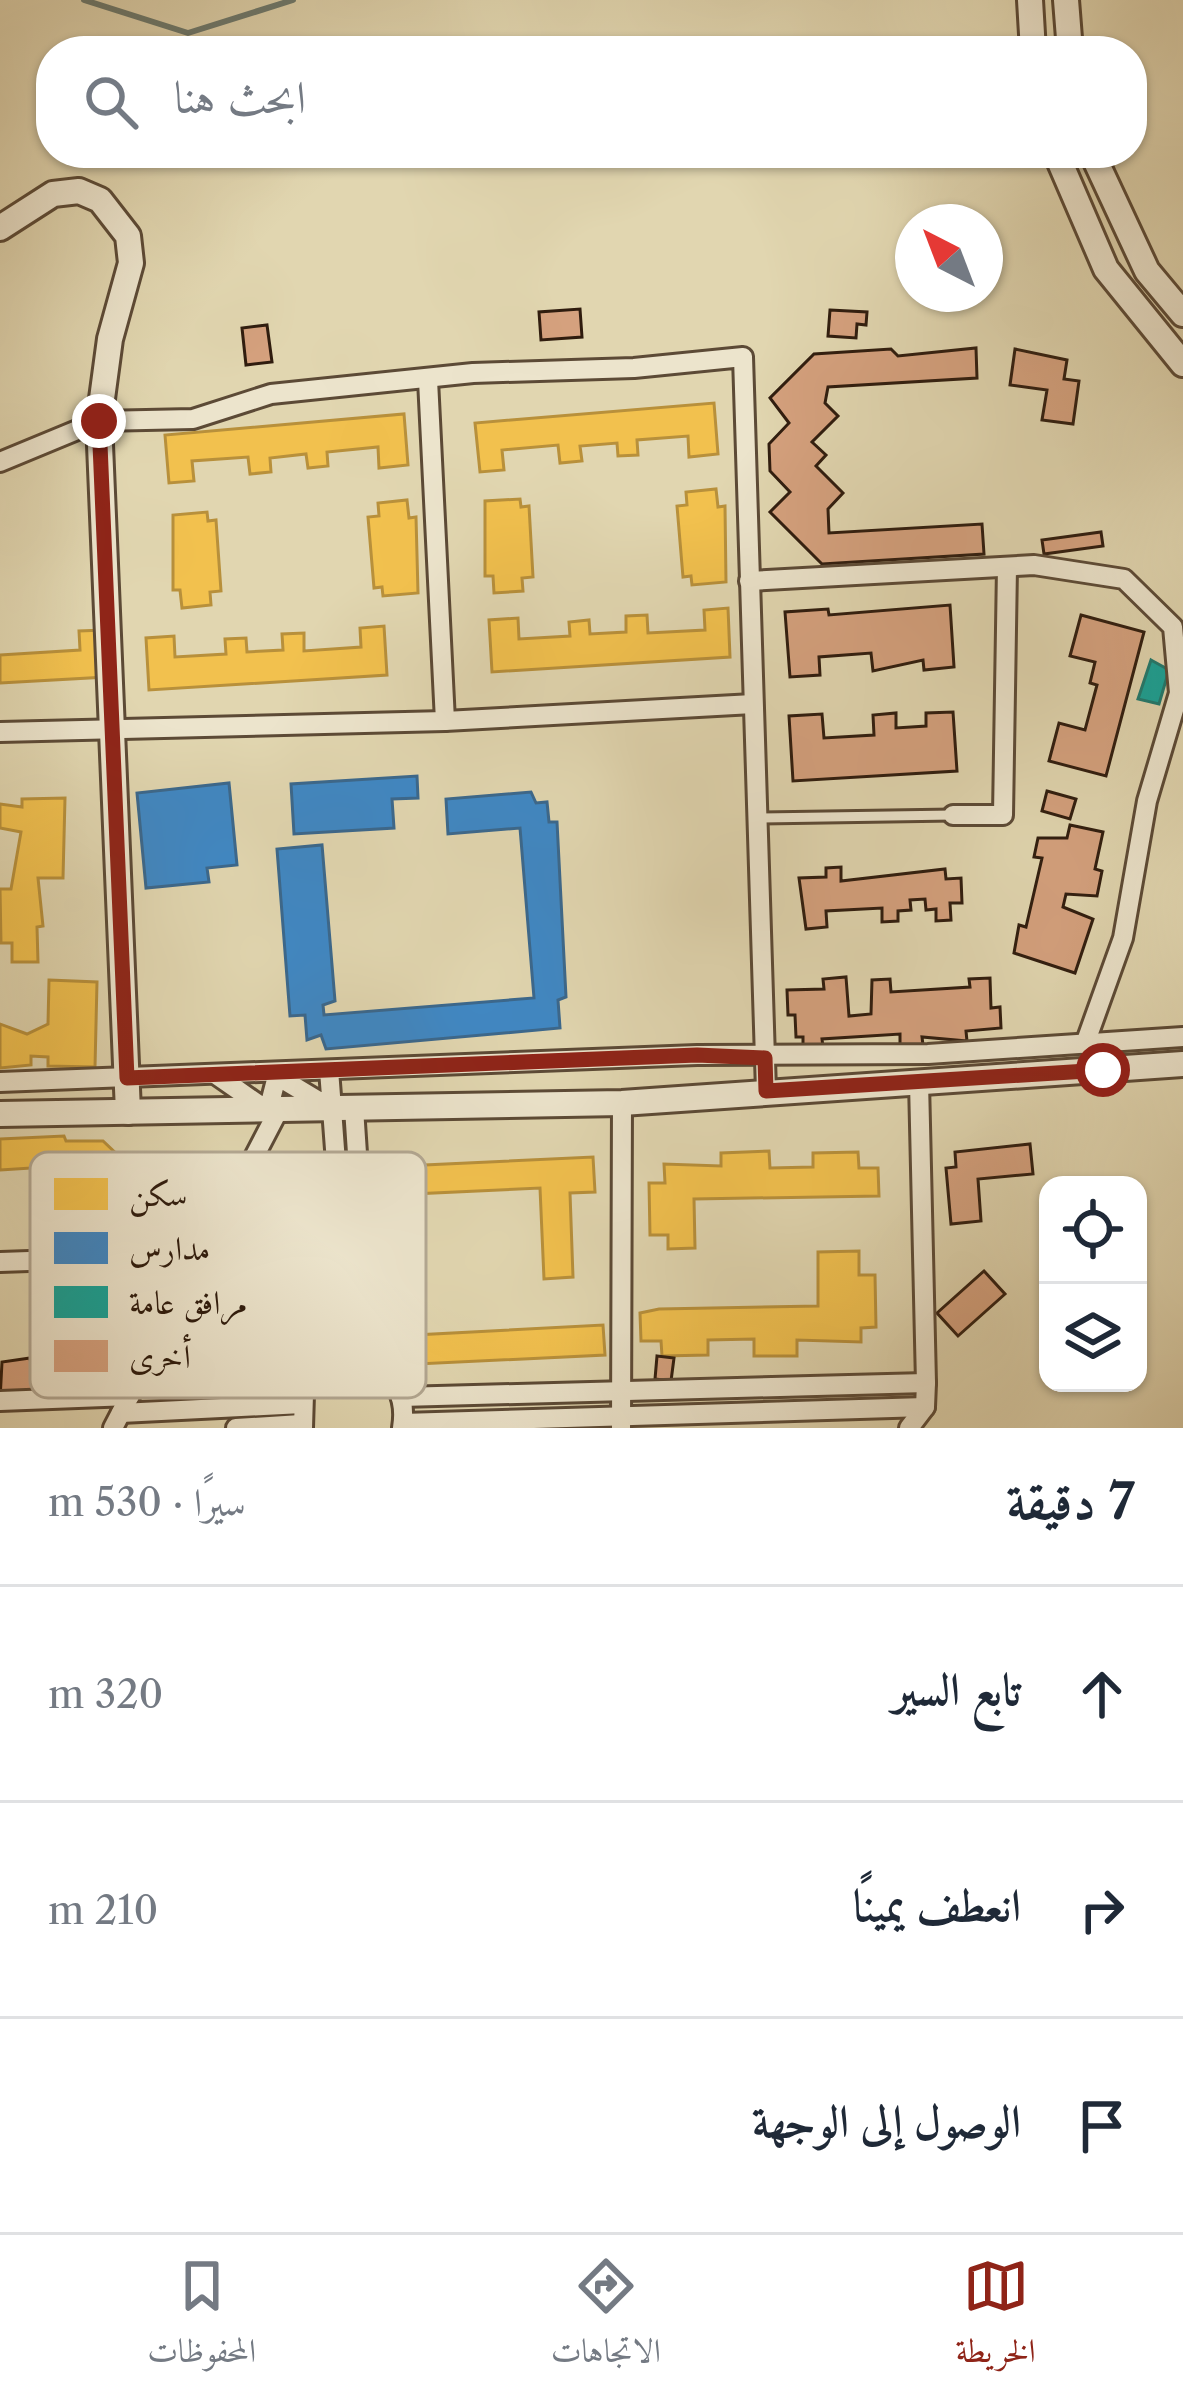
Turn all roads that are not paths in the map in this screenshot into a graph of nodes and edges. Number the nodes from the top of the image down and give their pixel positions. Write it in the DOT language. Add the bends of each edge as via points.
graph roads {
  1 [pos="1030,0"];
  2 [pos="1066,0"];
  3 [pos="1032,36"];
  4 [pos="1069,36"];
  5 [pos="1062,168"];
  6 [pos="1099,168"];
  7 [pos="0,228"];
  8 [pos="1183,314"];
  9 [pos="1183,364"];
  10 [pos="428,380"];
  11 [pos="99,421"];
  12 [pos="0,462"];
  13 [pos="1006,567"];
  14 [pos="749,581"];
  15 [pos="752,704"];
  16 [pos="445,721"];
  17 [pos="114,730"];
  18 [pos="0,732"];
  19 [pos="953,814"];
  20 [pos="756,818"];
  21 [pos="1183,1037"];
  22 [pos="1085,1044"];
  23 [pos="765,1058"];
  24 [pos="1183,1064"];
  25 [pos="329,1070"];
  26 [pos="215,1074"];
  27 [pos="127,1078"];
  28 [pos="0,1082"];
  29 [pos="919,1082"];
  30 [pos="766,1091"];
  31 [pos="622,1103"];
  32 [pos="343,1108"];
  33 [pos="273,1111"];
  34 [pos="128,1112"];
  35 [pos="0,1114"];
  36 [pos="253,1152"];
  37 [pos="346,1152"];
  38 [pos="30,1261"];
  39 [pos="0,1262"];
  40 [pos="926,1384"];
  41 [pos="621,1391"];
  42 [pos="426,1396"];
  43 [pos="0,1401"];
  44 [pos="925,1407"];
  45 [pos="122,1412"];
  46 [pos="302,1418"];
  47 [pos="621,1424"];
  48 [pos="403,1426"];
  49 [pos="236,1428"];
  50 [pos="910,1428"];
  1 -- 3 [label="street"];
  2 -- 4 [label="street"];
  5 -- 9 [label="street" via="1106,269"];
  6 -- 8 [label="street" via="1147,271"];
  7 -- 11 [label="street" via="53,194 79,191 100,200 128,236 131,263"];
  10 -- 11 [label="street" via="271,394 193,419"];
  10 -- 14 [label="street" via="743,357"];
  10 -- 16 [label="street"];
  11 -- 12 [label="street"];
  11 -- 17 [label="street"];
  13 -- 14 [label="street"];
  13 -- 19 [label="street" via="1003,815"];
  13 -- 22 [label="street" via="1124,579 1173,627 1179,694 1147,801 1123,938"];
  14 -- 15 [label="street"];
  15 -- 16 [label="street"];
  15 -- 20 [label="street"];
  16 -- 17 [label="street"];
  17 -- 18 [label="street"];
  17 -- 27 [label="street"];
  19 -- 20 [label="lane"];
  20 -- 23 [label="street"];
  21 -- 22 [label="street"];
  22 -- 23 [label="street"];
  23 -- 25 [label="street"];
  23 -- 30 [label="street"];
  24 -- 29 [label="street"];
  25 -- 26 [label="street"];
  25 -- 32 [label="street"];
  26 -- 27 [label="street"];
  26 -- 33 [label="street"];
  27 -- 28 [label="street"];
  27 -- 34 [label="street"];
  29 -- 30 [label="street"];
  29 -- 40 [label="street"];
  30 -- 31 [label="street"];
  31 -- 32 [label="street"];
  31 -- 41 [label="street"];
  32 -- 33 [label="street"];
  32 -- 33 [label="street" via="278,1076"];
  32 -- 37 [label="street"];
  33 -- 34 [label="street"];
  33 -- 36 [label="street"];
  34 -- 35 [label="street"];
  38 -- 39 [label="street"];
  40 -- 41 [label="street"];
  40 -- 44 [label="street"];
  41 -- 42 [label="street"];
  41 -- 47 [label="street"];
  43 -- 45 [label="street"];
  44 -- 47 [label="street"];
  44 -- 50 [label="street"];
  45 -- 46 [label="street"];
  46 -- 49 [label="street"];
  47 -- 48 [label="street"];
}
